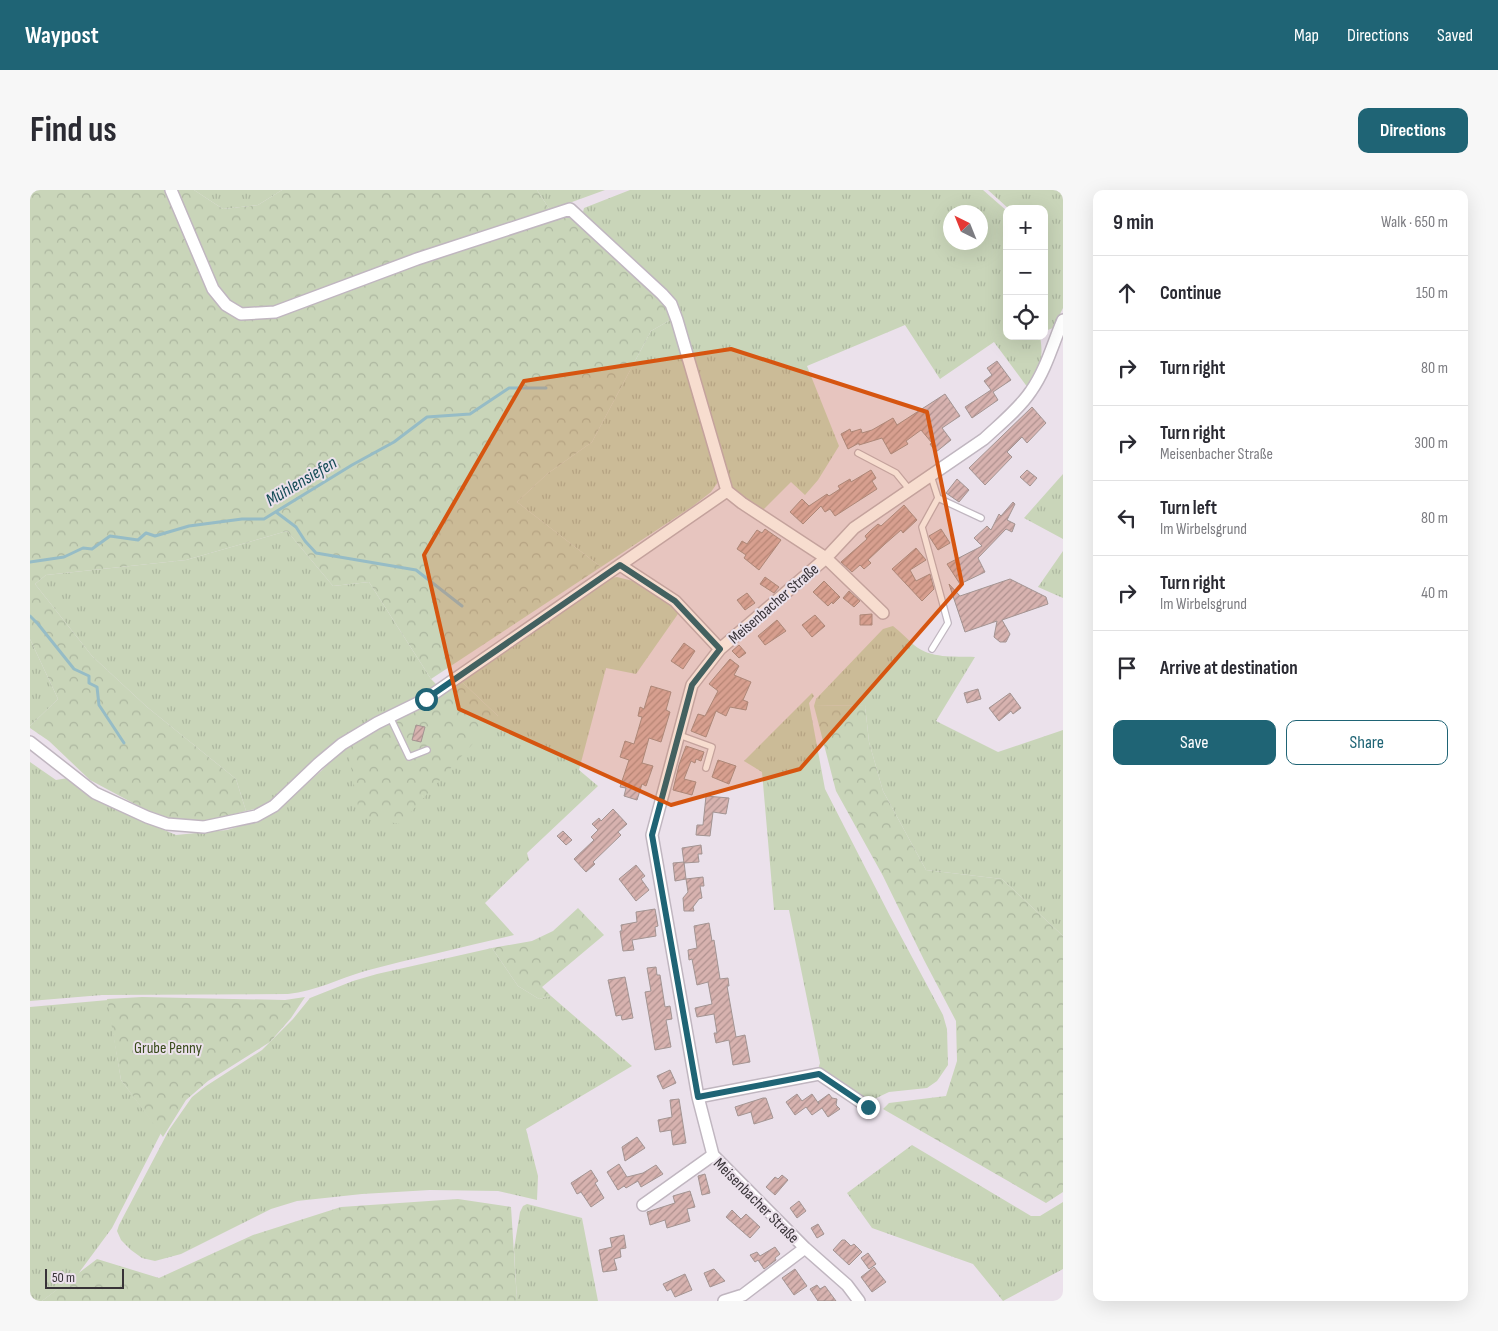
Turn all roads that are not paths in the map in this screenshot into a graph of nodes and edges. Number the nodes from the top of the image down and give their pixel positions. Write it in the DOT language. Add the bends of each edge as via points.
graph roads {
  1 [pos="172,190"];
  2 [pos="1063,320"];
  3 [pos="858,453"];
  4 [pos="931,476"];
  5 [pos="909,489"];
  6 [pos="727,491"];
  7 [pos="938,498"];
  8 [pos="981,518"];
  9 [pos="826,558"];
  10 [pos="620,565"];
  11 [pos="883,614"];
  12 [pos="720,649"];
  13 [pos="932,649"];
  14 [pos="390,717"];
  15 [pos="679,735"];
  16 [pos="30,742"];
  17 [pos="426,750"];
  18 [pos="706,768"];
  19 [pos="698,1097"];
  20 [pos="868,1107"];
  21 [pos="713,1155"];
  22 [pos="643,1205"];
  23 [pos="805,1248"];
  24 [pos="724,1301"];
  25 [pos="859,1301"];
  1 -- 6 [label="street" via="212,289 226,305 241,314 275,312 417,259 570,209 671,304"];
  2 -- 4 [label="street, Meisenbacher Straße" via="1030,393 984,439"];
  3 -- 5 [label="lane" via="896,473"];
  4 -- 5 [label="street, Meisenbacher Straße"];
  4 -- 7 [label="lane"];
  5 -- 9 [label="street, Meisenbacher Straße" via="854,528"];
  6 -- 9 [label="street"];
  6 -- 10 [label="street"];
  7 -- 8 [label="lane"];
  7 -- 13 [label="lane" via="922,527 948,623"];
  9 -- 11 [label="street"];
  9 -- 12 [label="street, Meisenbacher Straße"];
  10 -- 12 [label="street" via="675,601"];
  10 -- 14 [label="street" via="426,699"];
  12 -- 15 [label="street, Meisenbacher Straße" via="692,685"];
  14 -- 16 [label="street" via="342,744 274,806 256,816 204,827 167,824 95,794"];
  14 -- 17 [label="lane" via="409,757"];
  15 -- 18 [label="lane" via="712,747"];
  15 -- 19 [label="street, Meisenbacher Straße" via="652,835"];
  19 -- 20 [label="street" via="819,1074"];
  19 -- 21 [label="street, Meisenbacher Straße"];
  21 -- 22 [label="street"];
  21 -- 23 [label="street, Meisenbacher Straße"];
  23 -- 24 [label="street" via="743,1295"];
  23 -- 25 [label="street, Meisenbacher Straße" via="847,1285"];
}
